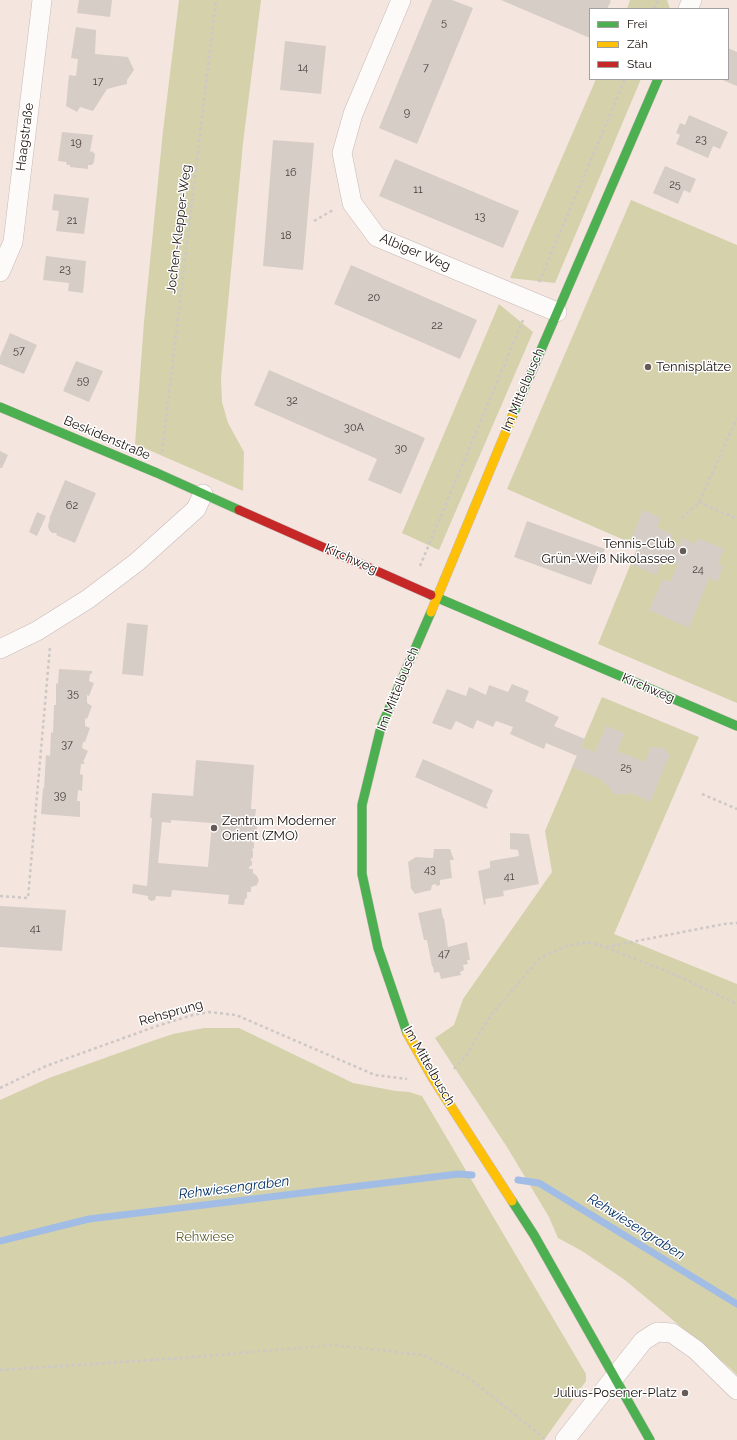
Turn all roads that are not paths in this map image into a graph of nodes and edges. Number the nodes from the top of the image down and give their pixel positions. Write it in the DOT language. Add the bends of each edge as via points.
graph roads {
  1 [pos="42,0"];
  2 [pos="401,0"];
  3 [pos="658,80"];
  4 [pos="0,272"];
  5 [pos="557,312"];
  6 [pos="0,407"];
  7 [pos="203,494"];
  8 [pos="437,597"];
  9 [pos="0,649"];
  10 [pos="737,726"];
  11 [pos="613,1378"];
  12 [pos="737,1390"];
  13 [pos="565,1440"];
  14 [pos="650,1440"];
  1 -- 4 [label="street, Haagstraße" via="13,242"];
  2 -- 5 [label="street, Albiger Weg" via="353,114 342,153 352,203 377,237"];
  3 -- 5 [label="street, Im Mittelbusch"];
  5 -- 8 [label="street, Im Mittelbusch"];
  6 -- 7 [label="street, Beskidenstraße"];
  7 -- 8 [label="street, Kirchweg"];
  7 -- 9 [label="street" via="196,509 138,562 76,607"];
  8 -- 10 [label="street, Kirchweg"];
  8 -- 11 [label="street, Im Mittelbusch" via="381,727 362,805 362,874 378,948 406,1029 432,1077 534,1234"];
  11 -- 12 [label="street" via="643,1341 657,1332 672,1333 696,1350"];
  11 -- 13 [label="street"];
  11 -- 14 [label="street, Im Mittelbusch"];
}
